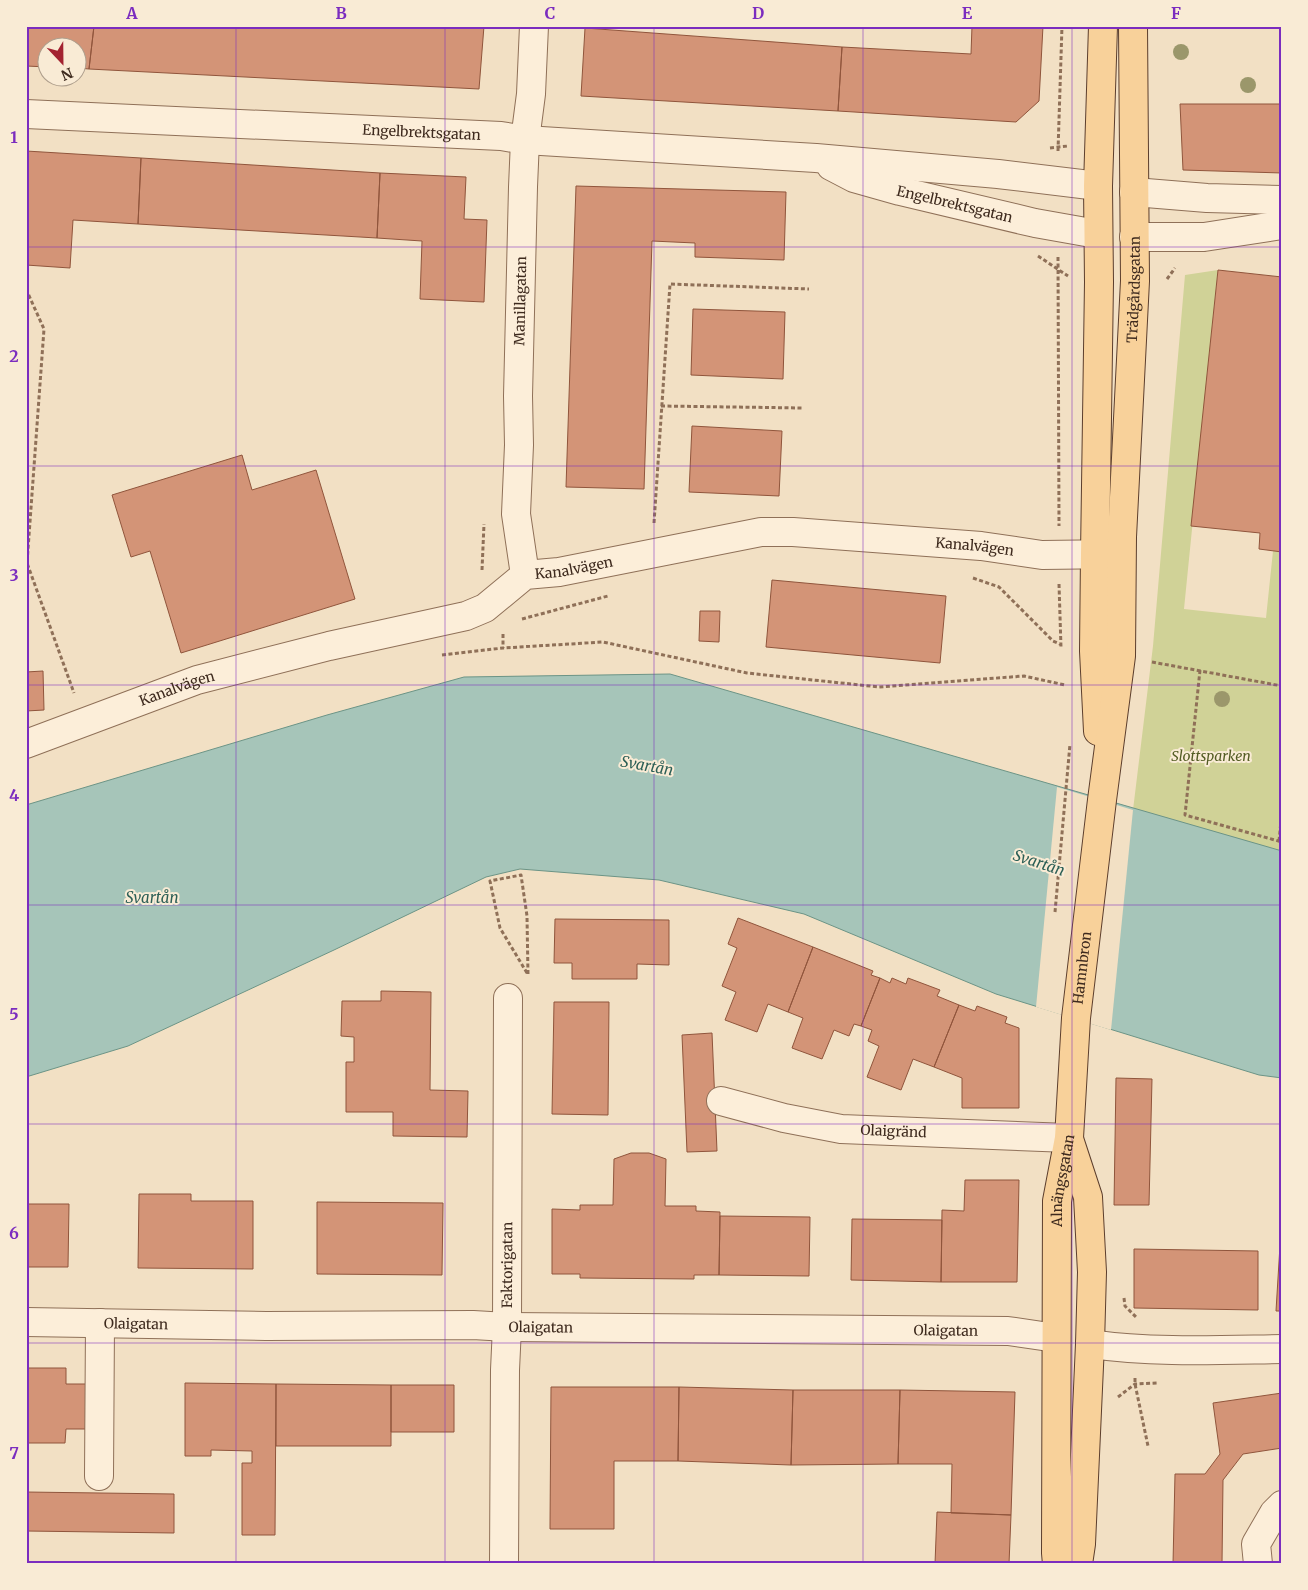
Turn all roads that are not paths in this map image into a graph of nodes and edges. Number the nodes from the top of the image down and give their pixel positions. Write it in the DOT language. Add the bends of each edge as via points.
graph roads {
  1 [pos="534,26"];
  2 [pos="1104,26"];
  3 [pos="1133,26"];
  4 [pos="26,114"];
  5 [pos="525,140"];
  6 [pos="816,158"];
  7 [pos="1098,186"];
  8 [pos="1134,192"];
  9 [pos="1282,200"];
  10 [pos="1282,225"];
  11 [pos="1098,234"];
  12 [pos="1134,237"];
  13 [pos="1095,554"];
  14 [pos="1122,554"];
  15 [pos="525,575"];
  16 [pos="26,744"];
  17 [pos="1102,800"];
  18 [pos="508,998"];
  19 [pos="721,1101"];
  20 [pos="1069,1138"];
  21 [pos="26,1322"];
  22 [pos="100,1323"];
  23 [pos="507,1327"];
  24 [pos="1056,1338"];
  25 [pos="1090,1344"];
  26 [pos="1282,1349"];
  27 [pos="99,1476"];
  28 [pos="1282,1505"];
  29 [pos="504,1564"];
  30 [pos="1057,1564"];
  31 [pos="1078,1564"];
  32 [pos="1258,1564"];
  1 -- 5 [label="street, Manillagatan" via="532,94"];
  2 -- 7 [label="main road"];
  3 -- 8 [label="main road, Trädgårdsgatan"];
  4 -- 5 [label="street, Engelbrektsgatan" via="501,136"];
  5 -- 6 [label="street, Engelbrektsgatan"];
  5 -- 15 [label="street, Manillagatan" via="516,514"];
  6 -- 7 [label="street, Engelbrektsgatan"];
  6 -- 11 [label="street, Engelbrektsgatan" via="854,178 900,191"];
  7 -- 8 [label="main road"];
  7 -- 11 [label="main road"];
  8 -- 9 [label="street"];
  8 -- 12 [label="main road, Trädgårdsgatan"];
  10 -- 12 [label="street" via="1204,237"];
  11 -- 12 [label="main road"];
  11 -- 13 [label="main road"];
  12 -- 14 [label="main road, Trädgårdsgatan" via="1134,311"];
  13 -- 14 [label="street, Kanalvägen"];
  13 -- 15 [label="street, Kanalvägen" via="1042,555 981,546 761,532 559,572"];
  13 -- 17 [label="main road, Hamnbron" via="1094,652"];
  14 -- 17 [label="main road, Hamnbron" via="1121,656"];
  15 -- 16 [label="street, Kanalvägen" via="485,608 466,616 329,646 197,680"];
  17 -- 20 [label="main road, Hamnbron" via="1076,1018"];
  18 -- 23 [label="street, Faktorigatan"];
  19 -- 20 [label="street, Olaigränd" via="841,1129"];
  20 -- 24 [label="main road, Alnängsgatan" via="1057,1201"];
  20 -- 25 [label="main road, Alnängsgatan" via="1088,1197 1092,1272"];
  21 -- 22 [label="street, Olaigatan"];
  22 -- 23 [label="street, Olaigatan"];
  22 -- 27 [label="street"];
  23 -- 24 [label="street, Olaigatan" via="1008,1331"];
  23 -- 29 [label="street, Faktorigatan"];
  24 -- 25 [label="main road"];
  24 -- 30 [label="main road, Alnängsgatan"];
  25 -- 26 [label="street" via="1173,1351"];
  25 -- 31 [label="main road, Alnängsgatan"];
  28 -- 32 [label="street" via="1256,1544"];
}
